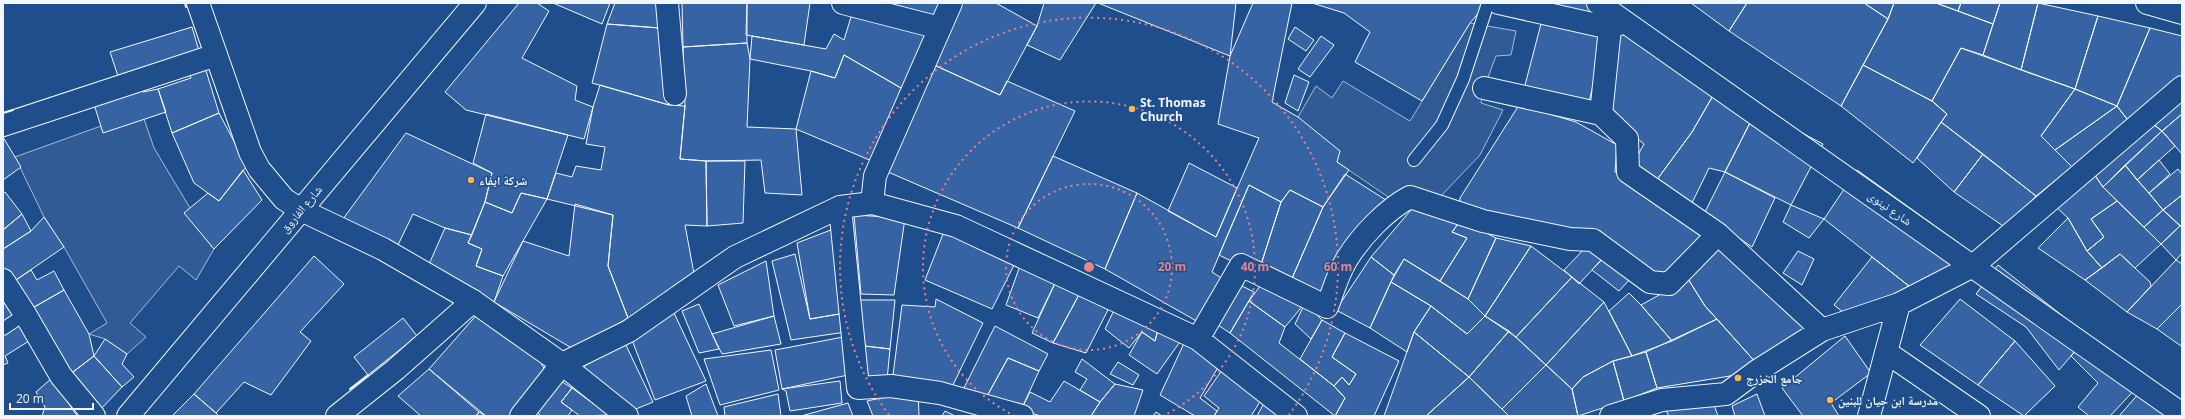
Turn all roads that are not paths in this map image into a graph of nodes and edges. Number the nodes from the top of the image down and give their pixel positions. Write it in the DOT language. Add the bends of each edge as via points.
graph roads {
  1 [pos="198,3"];
  2 [pos="474,3"];
  3 [pos="667,3"];
  4 [pos="843,3"];
  5 [pos="951,3"];
  6 [pos="1488,3"];
  7 [pos="1499,3"];
  8 [pos="1598,3"];
  9 [pos="2147,3"];
  10 [pos="2182,13"];
  11 [pos="1617,25"];
  12 [pos="940,28"];
  13 [pos="216,55"];
  14 [pos="2182,87"];
  15 [pos="1484,88"];
  16 [pos="675,94"];
  17 [pos="1601,114"];
  18 [pos="3,125"];
  19 [pos="1414,160"];
  20 [pos="872,203"];
  21 [pos="840,207"];
  22 [pos="301,210"];
  23 [pos="1718,234"];
  24 [pos="1973,266"];
  25 [pos="3,280"];
  26 [pos="473,301"];
  27 [pos="1899,304"];
  28 [pos="25,314"];
  29 [pos="3,329"];
  30 [pos="1822,330"];
  31 [pos="1198,339"];
  32 [pos="1886,352"];
  33 [pos="562,364"];
  34 [pos="2182,414"];
  35 [pos="94,416"];
  36 [pos="128,416"];
  37 [pos="337,416"];
  38 [pos="521,416"];
  39 [pos="627,416"];
  40 [pos="1022,416"];
  41 [pos="1296,416"];
  42 [pos="1612,416"];
  43 [pos="1869,416"];
  44 [pos="1979,416"];
  1 -- 13 [label="street"];
  2 -- 22 [label="street, شارع الفاروق"];
  3 -- 16 [label="street"];
  4 -- 12 [label="street"];
  5 -- 12 [label="street"];
  6 -- 19 [label="lane" via="1463,79 1442,125"];
  7 -- 11 [label="street"];
  8 -- 11 [label="street, شارع نينوى"];
  9 -- 10 [label="street"];
  11 -- 17 [label="street"];
  11 -- 24 [label="street, شارع نينوى"];
  12 -- 20 [label="street" via="875,176"];
  13 -- 18 [label="street"];
  13 -- 22 [label="street" via="250,152 259,169 284,199"];
  14 -- 24 [label="street"];
  15 -- 17 [label="street"];
  17 -- 23 [label="street" via="1627,139 1628,172"];
  20 -- 21 [label="street"];
  20 -- 31 [label="street" via="956,226"];
  21 -- 33 [label="street" via="735,257 629,331"];
  21 -- 40 [label="street" via="858,388 891,386 940,393"];
  22 -- 26 [label="street" via="383,249"];
  22 -- 36 [label="street, شارع الفاروق"];
  23 -- 30 [label="street"];
  23 -- 31 [label="street" via="1669,284 1650,282 1593,240 1570,239 1483,221 1410,196 1375,224 1347,259 1327,307 1241,266"];
  24 -- 27 [label="street"];
  24 -- 34 [label="street, شارع نينوى"];
  25 -- 28 [label="street"];
  26 -- 33 [label="street"];
  26 -- 37 [label="street" via="396,369"];
  27 -- 30 [label="street"];
  27 -- 32 [label="street"];
  28 -- 29 [label="lane"];
  28 -- 35 [label="street" via="61,376"];
  30 -- 42 [label="street" via="1726,394 1662,400"];
  31 -- 41 [label="street"];
  32 -- 43 [label="street"];
  32 -- 44 [label="street"];
  33 -- 38 [label="street"];
  33 -- 39 [label="street"];
}
